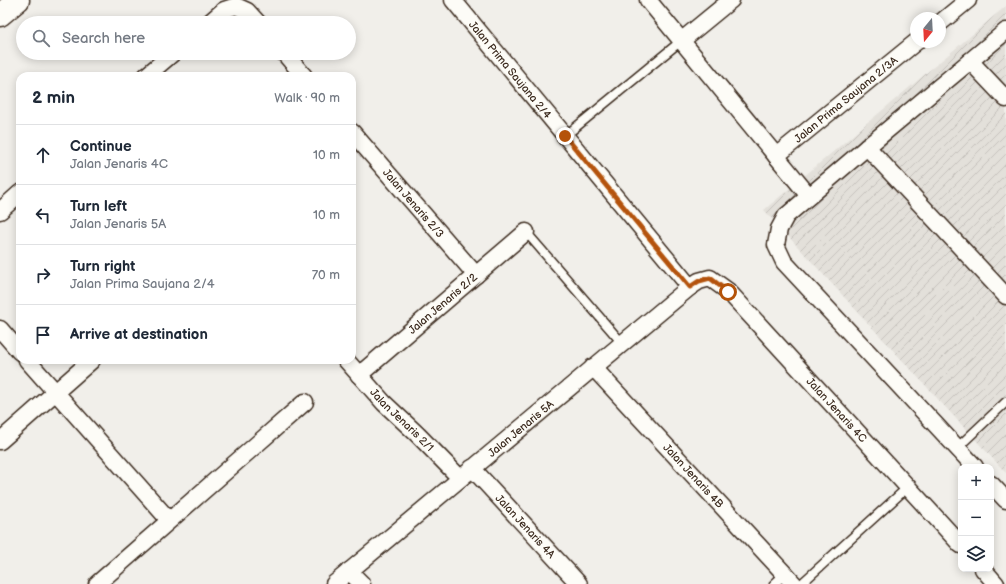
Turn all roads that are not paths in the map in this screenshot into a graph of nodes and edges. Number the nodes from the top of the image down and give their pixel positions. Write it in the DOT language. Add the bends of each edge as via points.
graph roads {
  1 [pos="18,0"];
  2 [pos="453,0"];
  3 [pos="648,0"];
  4 [pos="731,0"];
  5 [pos="968,0"];
  6 [pos="0,15"];
  7 [pos="217,16"];
  8 [pos="252,16"];
  9 [pos="946,18"];
  10 [pos="1006,31"];
  11 [pos="681,41"];
  12 [pos="910,47"];
  13 [pos="165,60"];
  14 [pos="290,60"];
  15 [pos="970,60"];
  16 [pos="151,72"];
  17 [pos="301,72"];
  18 [pos="1006,99"];
  19 [pos="565,136"];
  20 [pos="356,137"];
  21 [pos="867,147"];
  22 [pos="776,156"];
  23 [pos="809,196"];
  24 [pos="16,197"];
  25 [pos="0,211"];
  26 [pos="526,232"];
  27 [pos="476,275"];
  28 [pos="710,278"];
  29 [pos="690,287"];
  30 [pos="1006,296"];
  31 [pos="0,329"];
  32 [pos="622,343"];
  33 [pos="16,347"];
  34 [pos="32,364"];
  35 [pos="88,364"];
  36 [pos="350,364"];
  37 [pos="593,367"];
  38 [pos="359,374"];
  39 [pos="56,392"];
  40 [pos="305,402"];
  41 [pos="1006,402"];
  42 [pos="0,441"];
  43 [pos="957,448"];
  44 [pos="972,464"];
  45 [pos="466,473"];
  46 [pos="908,487"];
  47 [pos="994,487"];
  48 [pos="1006,500"];
  49 [pos="170,520"];
  50 [pos="958,542"];
  51 [pos="350,571"];
  52 [pos="986,572"];
  53 [pos="784,581"];
  54 [pos="97,584"];
  55 [pos="334,584"];
  56 [pos="362,584"];
  57 [pos="579,584"];
  58 [pos="801,584"];
  59 [pos="996,584"];
  1 -- 6 [label="street"];
  2 -- 19 [label="street, Jalan Prima Saujana 2/4"];
  3 -- 11 [label="street"];
  4 -- 11 [label="street"];
  5 -- 9 [label="street"];
  7 -- 8 [label="street" via="224,10 236,6"];
  10 -- 15 [label="street"];
  11 -- 19 [label="lane"];
  11 -- 22 [label="street"];
  12 -- 22 [label="street, Jalan Prima Saujana 2/3A"];
  13 -- 16 [label="street"];
  14 -- 17 [label="street"];
  15 -- 18 [label="street"];
  15 -- 21 [label="street"];
  19 -- 29 [label="street, Jalan Prima Saujana 2/4"];
  20 -- 27 [label="street, Jalan Jenaris 2/3"];
  21 -- 23 [label="street"];
  21 -- 30 [label="street"];
  22 -- 23 [label="street"];
  23 -- 43 [label="street" via="786,216 779,229 776,245 784,262"];
  24 -- 25 [label="street"];
  26 -- 27 [label="street, Jalan Jenaris 2/2"];
  26 -- 32 [label="lane"];
  27 -- 38 [label="street, Jalan Jenaris 2/2"];
  28 -- 29 [label="street, Jalan Jenaris 5A"];
  28 -- 46 [label="street, Jalan Jenaris 4C" via="728,292"];
  29 -- 32 [label="street, Jalan Jenaris 5A"];
  31 -- 33 [label="street"];
  32 -- 37 [label="street, Jalan Jenaris 5A"];
  34 -- 39 [label="street"];
  35 -- 39 [label="street"];
  36 -- 38 [label="street, Jalan Jenaris 2/1"];
  37 -- 45 [label="street, Jalan Jenaris 5A"];
  37 -- 53 [label="street, Jalan Jenaris 4B"];
  38 -- 45 [label="street, Jalan Jenaris 2/1" via="384,403 417,434"];
  39 -- 42 [label="street"];
  39 -- 49 [label="street"];
  40 -- 49 [label="street"];
  41 -- 43 [label="lane"];
  43 -- 44 [label="street"];
  45 -- 51 [label="street, Jalan Jenaris 5A"];
  45 -- 57 [label="street, Jalan Jenaris 4A"];
  46 -- 50 [label="street, Jalan Jenaris 4C"];
  46 -- 58 [label="lane"];
  47 -- 48 [label="street"];
  49 -- 54 [label="street"];
  51 -- 55 [label="street, Jalan Jenaris 5A"];
  51 -- 56 [label="street"];
  52 -- 59 [label="street"];
}
